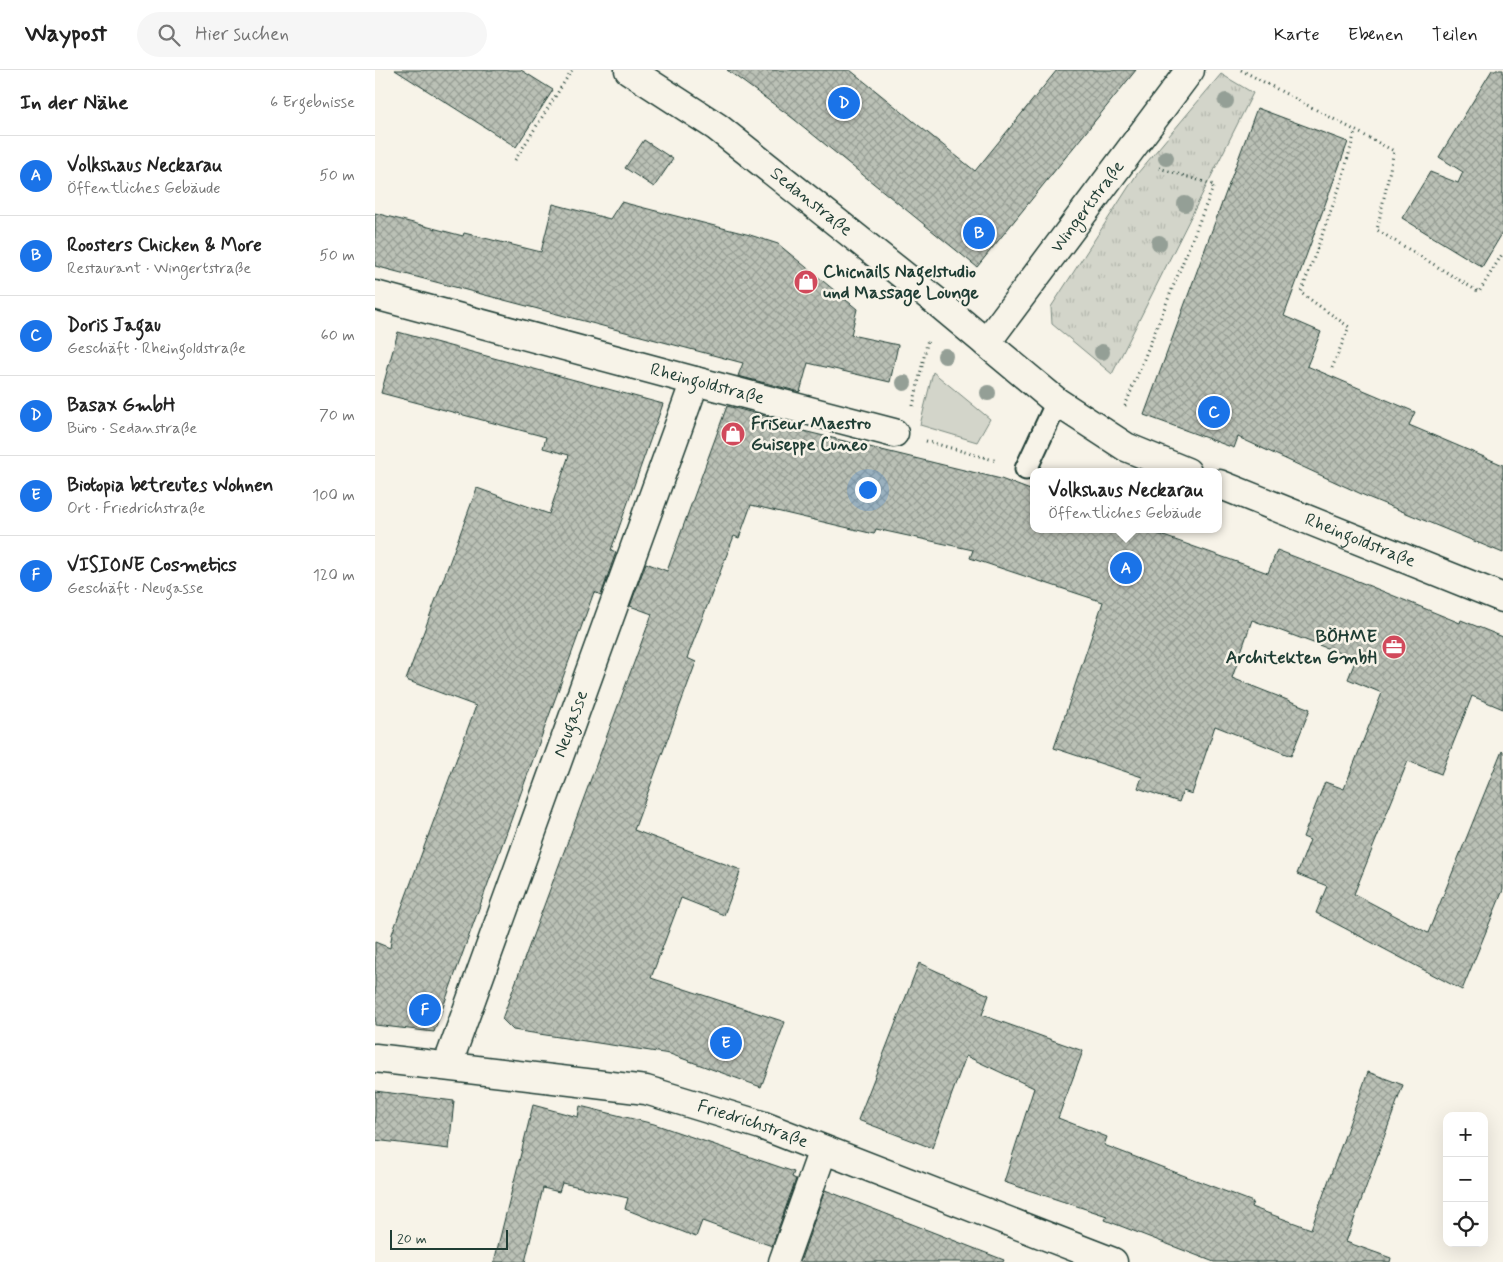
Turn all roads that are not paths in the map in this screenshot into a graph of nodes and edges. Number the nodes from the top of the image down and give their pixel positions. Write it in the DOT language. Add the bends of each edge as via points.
graph roads {
  1 [pos="629,70"];
  2 [pos="1190,70"];
  3 [pos="375,295"];
  4 [pos="986,343"];
  5 [pos="695,381"];
  6 [pos="1057,402"];
  7 [pos="900,434"];
  8 [pos="1177,468"];
  9 [pos="1026,469"];
  10 [pos="1222,485"];
  11 [pos="1503,598"];
  12 [pos="375,1058"];
  13 [pos="447,1066"];
  14 [pos="823,1150"];
  15 [pos="783,1262"];
  16 [pos="1113,1262"];
  1 -- 4 [label="street, Sedanstraße" via="717,128"];
  2 -- 4 [label="street, Wingertstraße"];
  3 -- 5 [label="street, Rheingoldstraße"];
  4 -- 6 [label="street"];
  5 -- 7 [label="street, Rheingoldstraße"];
  5 -- 13 [label="street, Neugasse"];
  6 -- 8 [label="street" via="1126,447"];
  6 -- 9 [label="lane"];
  10 -- 11 [label="street, Rheingoldstraße"];
  12 -- 13 [label="street, Friedrichstraße"];
  13 -- 14 [label="street, Friedrichstraße" via="646,1090 761,1126"];
  14 -- 15 [label="street"];
  14 -- 16 [label="street, Friedrichstraße"];
}
